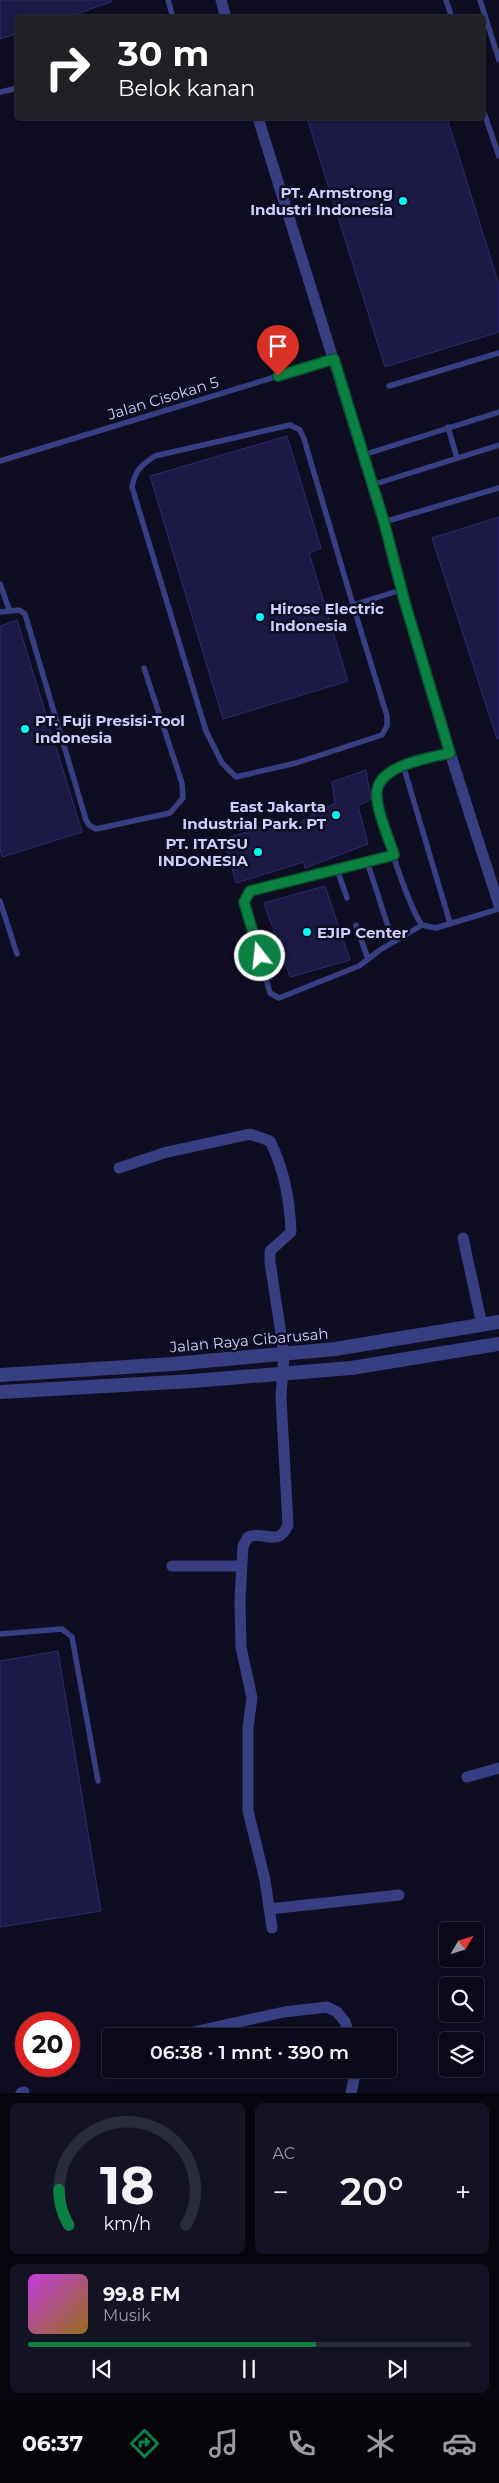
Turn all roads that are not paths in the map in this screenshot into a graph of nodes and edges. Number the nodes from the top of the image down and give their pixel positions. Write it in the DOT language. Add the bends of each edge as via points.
graph roads {
  1 [pos="168,0"];
  2 [pos="221,0"];
  3 [pos="446,0"];
  4 [pos="480,0"];
  5 [pos="172,15"];
  6 [pos="225,15"];
  7 [pos="451,15"];
  8 [pos="485,15"];
  9 [pos="485,16"];
  10 [pos="499,60"];
  11 [pos="15,89"];
  12 [pos="0,92"];
  13 [pos="485,116"];
  14 [pos="259,120"];
  15 [pos="499,156"];
  16 [pos="499,353"];
  17 [pos="334,359"];
  18 [pos="389,386"];
  19 [pos="499,412"];
  20 [pos="448,427"];
  21 [pos="499,445"];
  22 [pos="363,455"];
  23 [pos="457,458"];
  24 [pos="0,461"];
  25 [pos="372,486"];
  26 [pos="499,488"];
  27 [pos="384,522"];
  28 [pos="0,584"];
  29 [pos="401,590"];
  30 [pos="353,605"];
  31 [pos="9,609"];
  32 [pos="0,612"];
  33 [pos="144,668"];
  34 [pos="450,753"];
  35 [pos="403,765"];
  36 [pos="394,855"];
  37 [pos="368,861"];
  38 [pos="337,869"];
  39 [pos="347,898"];
  40 [pos="0,901"];
  41 [pos="499,907"];
  42 [pos="450,923"];
  43 [pos="356,925"];
  44 [pos="422,925"];
  45 [pos="393,942"];
  46 [pos="18,954"];
  47 [pos="368,959"];
  48 [pos="119,1168"];
  49 [pos="462,1238"];
  50 [pos="499,1322"];
  51 [pos="482,1325"];
  52 [pos="499,1344"];
  53 [pos="284,1354"];
  54 [pos="282,1374"];
  55 [pos="0,1375"];
  56 [pos="0,1392"];
  57 [pos="172,1566"];
  58 [pos="242,1566"];
  59 [pos="0,1634"];
  60 [pos="499,1768"];
  61 [pos="467,1777"];
  62 [pos="98,1781"];
  63 [pos="399,1895"];
  64 [pos="269,1909"];
  65 [pos="272,1928"];
  66 [pos="211,2028"];
  67 [pos="347,2028"];
  68 [pos="354,2078"];
  69 [pos="351,2093"];
  1 -- 5 [label="lane"];
  2 -- 6 [label="street"];
  3 -- 7 [label="lane"];
  4 -- 8 [label="lane"];
  9 -- 10 [label="lane"];
  11 -- 12 [label="lane"];
  13 -- 15 [label="lane"];
  14 -- 17 [label="street"];
  16 -- 18 [label="lane"];
  17 -- 22 [label="street"];
  17 -- 24 [label="lane, Jalan Cisokan 5"];
  19 -- 20 [label="lane"];
  20 -- 22 [label="lane"];
  20 -- 23 [label="lane"];
  21 -- 23 [label="lane"];
  22 -- 25 [label="street"];
  23 -- 25 [label="lane"];
  25 -- 27 [label="street"];
  26 -- 27 [label="lane"];
  27 -- 29 [label="street"];
  28 -- 31 [label="lane"];
  29 -- 30 [label="lane"];
  29 -- 34 [label="street"];
  30 -- 30 [label="lane" via="386,716 387,726 382,735 296,763 236,776 222,763 206,731 132,487 135,474 141,465 155,456 295,426 304,439"];
  31 -- 32 [label="lane"];
  31 -- 33 [label="lane" via="25,614 86,820 96,829 170,813 183,798 182,783"];
  34 -- 35 [label="lane"];
  34 -- 41 [label="street"];
  35 -- 36 [label="lane" via="383,777 377,792"];
  35 -- 42 [label="lane"];
  36 -- 37 [label="lane"];
  36 -- 44 [label="lane" via="412,908"];
  37 -- 38 [label="lane"];
  37 -- 45 [label="lane"];
  38 -- 39 [label="lane"];
  38 -- 47 [label="lane" via="247,894 244,902 270,993 279,998 348,971"];
  40 -- 46 [label="lane"];
  41 -- 42 [label="lane"];
  42 -- 44 [label="lane" via="436,928"];
  43 -- 47 [label="lane"];
  44 -- 45 [label="lane"];
  45 -- 47 [label="lane"];
  48 -- 53 [label="street" via="167,1152 250,1134 270,1142 277,1156 290,1215 291,1232 270,1251"];
  49 -- 51 [label="street"];
  50 -- 51 [label="street, Jalan Raya Cibarusah"];
  51 -- 53 [label="street, Jalan Raya Cibarusah" via="386,1342"];
  52 -- 54 [label="street" via="378,1364"];
  53 -- 54 [label="street"];
  53 -- 55 [label="street, Jalan Raya Cibarusah"];
  54 -- 56 [label="street"];
  54 -- 58 [label="street" via="288,1525 276,1538 253,1534 248,1537 243,1546"];
  57 -- 58 [label="street"];
  58 -- 64 [label="street" via="240,1635 252,1698 248,1728 248,1811"];
  59 -- 62 [label="lane" via="62,1629 72,1637"];
  60 -- 61 [label="street"];
  63 -- 64 [label="street"];
  64 -- 65 [label="street"];
  66 -- 67 [label="street" via="284,2012 327,2007 337,2012"];
  68 -- 69 [label="street"];
}
